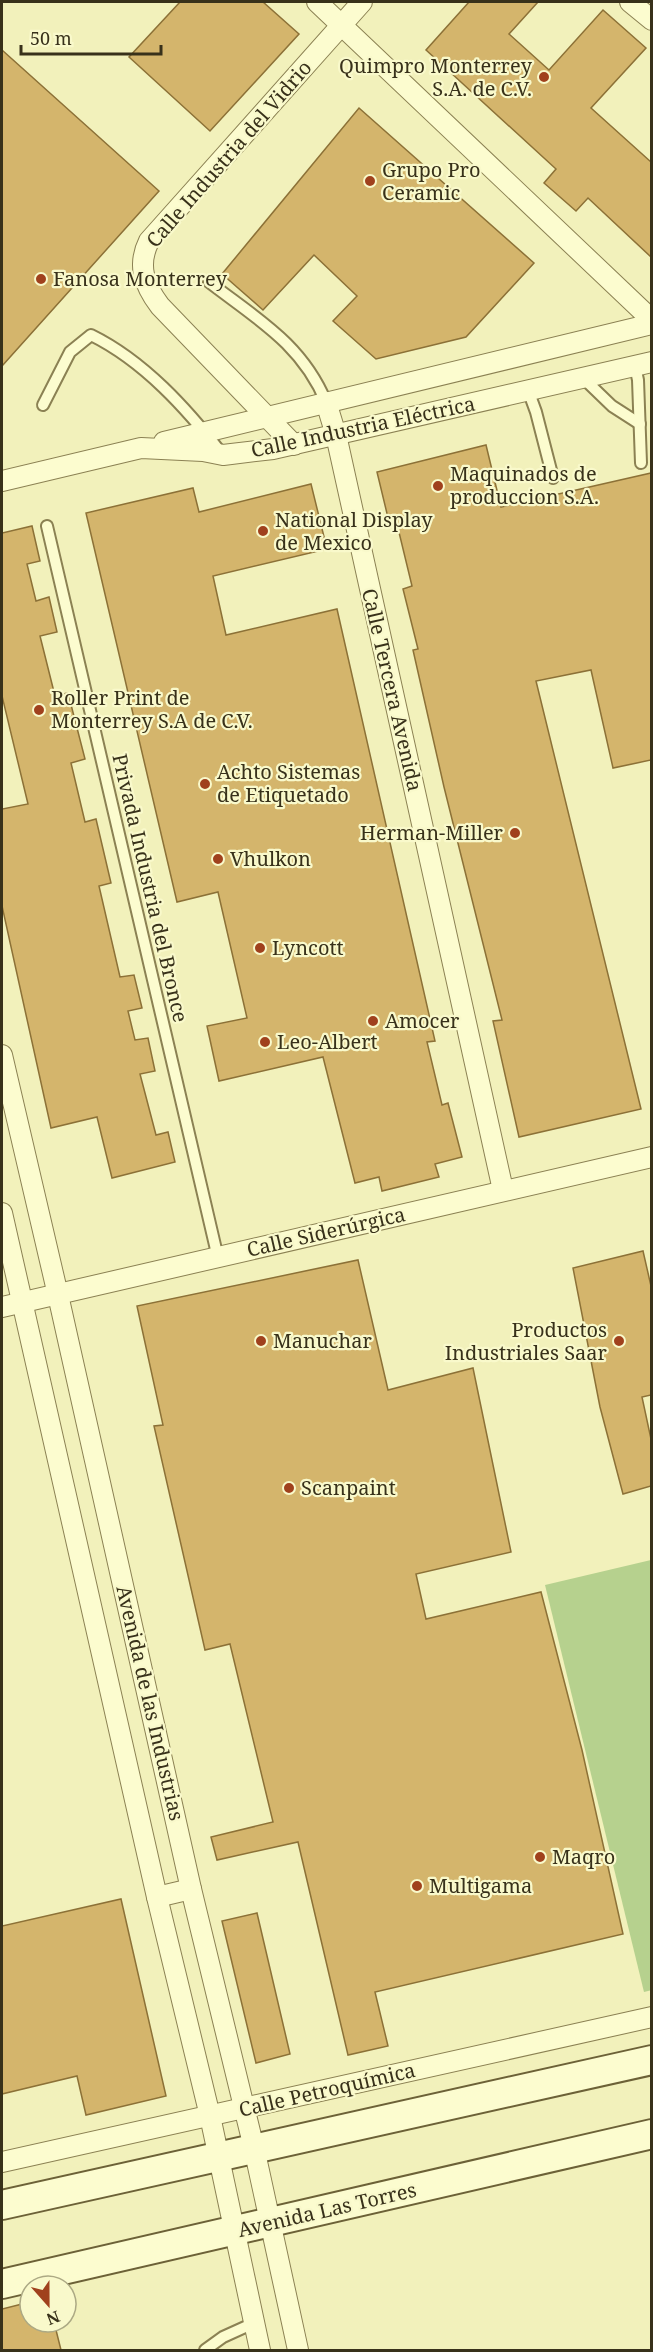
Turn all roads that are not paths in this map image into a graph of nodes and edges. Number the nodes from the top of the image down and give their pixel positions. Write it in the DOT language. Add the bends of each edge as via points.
graph roads {
  1 [pos="317,2"];
  2 [pos="362,2"];
  3 [pos="630,2"];
  4 [pos="651,21"];
  5 [pos="343,24"];
  6 [pos="209,282"];
  7 [pos="651,322"];
  8 [pos="643,364"];
  9 [pos="583,378"];
  10 [pos="528,390"];
  11 [pos="326,402"];
  12 [pos="43,405"];
  13 [pos="268,416"];
  14 [pos="640,424"];
  15 [pos="204,431"];
  16 [pos="336,435"];
  17 [pos="294,445"];
  18 [pos="141,447"];
  19 [pos="223,454"];
  20 [pos="641,464"];
  21 [pos="554,478"];
  22 [pos="2,481"];
  23 [pos="47,526"];
  24 [pos="2,1055"];
  25 [pos="651,1157"];
  26 [pos="504,1190"];
  27 [pos="2,1213"];
  28 [pos="218,1257"];
  29 [pos="58,1295"];
  30 [pos="23,1302"];
  31 [pos="2,1307"];
  32 [pos="191,1890"];
  33 [pos="157,1897"];
  34 [pos="651,2017"];
  35 [pos="651,2060"];
  36 [pos="243,2108"];
  37 [pos="210,2116"];
  38 [pos="651,2134"];
  39 [pos="254,2148"];
  40 [pos="219,2156"];
  41 [pos="2,2162"];
  42 [pos="2,2205"];
  43 [pos="270,2223"];
  44 [pos="234,2231"];
  45 [pos="2,2284"];
  46 [pos="254,2323"];
  47 [pos="205,2350"];
  48 [pos="260,2350"];
  49 [pos="298,2350"];
  1 -- 5 [label="street"];
  2 -- 5 [label="street, Calle Industria del Vidrio"];
  3 -- 4 [label="street"];
  5 -- 7 [label="street"];
  5 -- 13 [label="street, Calle Industria del Vidrio" via="149,241 142,261 144,280 160,306"];
  6 -- 11 [label="lane" via="280,336 306,363"];
  7 -- 11 [label="street"];
  8 -- 9 [label="street, Calle Industria Eléctrica"];
  8 -- 14 [label="lane" via="638,380"];
  9 -- 10 [label="street, Calle Industria Eléctrica"];
  9 -- 14 [label="lane" via="612,406"];
  10 -- 16 [label="street, Calle Industria Eléctrica"];
  10 -- 21 [label="lane"];
  11 -- 13 [label="street"];
  11 -- 16 [label="street, Calle Tercera Avenida"];
  12 -- 15 [label="lane" via="70,352 91,335 116,347"];
  13 -- 15 [label="street"];
  13 -- 17 [label="street, Calle Industria del Vidrio"];
  14 -- 20 [label="lane"];
  15 -- 18 [label="street"];
  15 -- 19 [label="lane"];
  16 -- 17 [label="street, Calle Industria Eléctrica"];
  16 -- 26 [label="street, Calle Tercera Avenida"];
  17 -- 19 [label="street, Calle Industria Eléctrica"];
  18 -- 19 [label="street, Calle Industria Eléctrica"];
  18 -- 22 [label="street, Calle Industria Eléctrica"];
  23 -- 28 [label="lane, Privada Industria del Bronce"];
  24 -- 29 [label="street, Avenida de las Industrias"];
  25 -- 26 [label="street, Calle Siderúrgica"];
  26 -- 28 [label="street, Calle Siderúrgica"];
  27 -- 30 [label="street, Avenida de las Industrias"];
  28 -- 29 [label="street, Calle Siderúrgica"];
  29 -- 30 [label="street, Calle Siderúrgica"];
  29 -- 32 [label="street, Avenida de las Industrias"];
  30 -- 31 [label="street, Calle Siderúrgica"];
  30 -- 33 [label="street, Avenida de las Industrias"];
  32 -- 33 [label="street"];
  32 -- 36 [label="street, Avenida de las Industrias"];
  33 -- 37 [label="street, Avenida de las Industrias"];
  34 -- 36 [label="street, Calle Petroquímica"];
  35 -- 39 [label="main road"];
  36 -- 37 [label="street, Calle Petroquímica"];
  36 -- 39 [label="street, Avenida de las Industrias"];
  37 -- 40 [label="street, Avenida de las Industrias"];
  37 -- 41 [label="street, Calle Petroquímica"];
  38 -- 43 [label="main road, Avenida Las Torres"];
  39 -- 40 [label="main road"];
  39 -- 43 [label="street, Avenida de las Industrias"];
  40 -- 42 [label="main road"];
  40 -- 44 [label="street, Avenida de las Industrias"];
  43 -- 44 [label="main road, Avenida Las Torres"];
  43 -- 49 [label="street, Avenida de las Industrias"];
  44 -- 45 [label="main road, Avenida Las Torres"];
  44 -- 46 [label="street, Avenida de las Industrias"];
  46 -- 47 [label="lane"];
  46 -- 48 [label="street, Avenida de las Industrias"];
}
